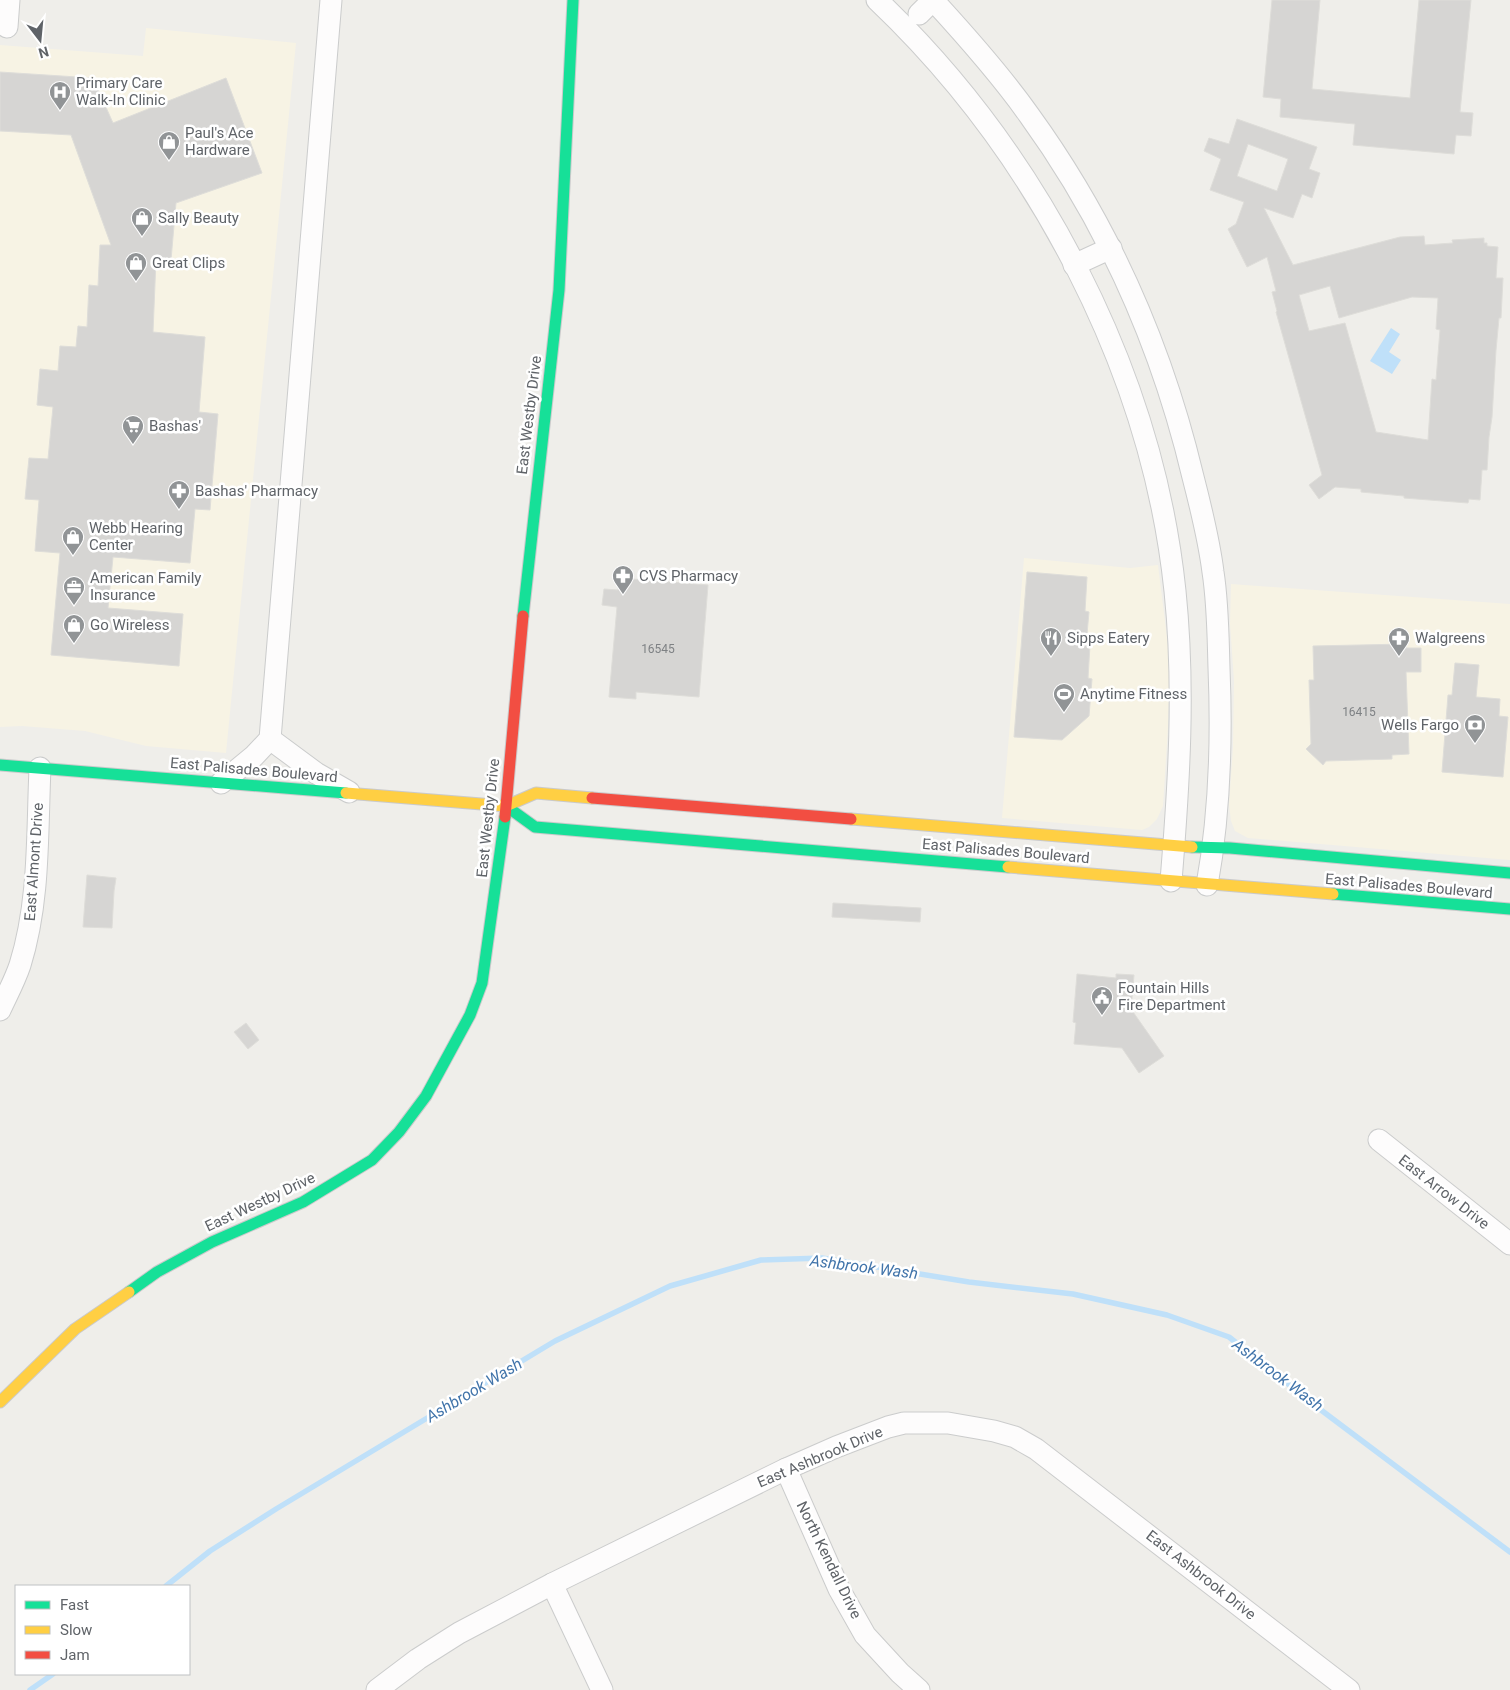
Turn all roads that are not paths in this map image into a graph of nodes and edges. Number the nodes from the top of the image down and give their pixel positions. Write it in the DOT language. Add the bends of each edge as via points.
graph roads {
  1 [pos="10,0"];
  2 [pos="332,0"];
  3 [pos="574,0"];
  4 [pos="877,0"];
  5 [pos="928,5"];
  6 [pos="7,27"];
  7 [pos="1111,248"];
  8 [pos="1074,265"];
  9 [pos="270,739"];
  10 [pos="0,765"];
  11 [pos="40,768"];
  12 [pos="221,783"];
  13 [pos="352,793"];
  14 [pos="506,806"];
  15 [pos="1174,846"];
  16 [pos="1214,847"];
  17 [pos="1510,873"];
  18 [pos="1171,882"];
  19 [pos="1207,885"];
  20 [pos="1510,909"];
  21 [pos="0,1010"];
  22 [pos="1379,1140"];
  23 [pos="1510,1244"];
  24 [pos="0,1402"];
  25 [pos="786,1470"];
  26 [pos="552,1584"];
  27 [pos="377,1690"];
  28 [pos="602,1690"];
  29 [pos="919,1690"];
  30 [pos="1349,1690"];
  1 -- 6 [label="street"];
  2 -- 9 [label="street"];
  3 -- 14 [label="street, East Westby Drive" via="559,290 522,623"];
  4 -- 8 [label="street" via="946,73 999,139 1036,195"];
  5 -- 7 [label="street" via="987,60 1030,115"];
  7 -- 8 [label="street"];
  7 -- 16 [label="street" via="1141,313 1173,401 1197,490 1213,571 1221,730"];
  8 -- 15 [label="street" via="1099,316 1132,402 1154,474 1168,547 1175,589 1181,692"];
  9 -- 12 [label="street"];
  9 -- 13 [label="street" via="316,773"];
  10 -- 11 [label="street, East Palisades Boulevard"];
  11 -- 12 [label="street, East Palisades Boulevard"];
  11 -- 21 [label="street, East Almont Drive" via="35,890 29,930 20,965"];
  12 -- 13 [label="street, East Palisades Boulevard"];
  13 -- 14 [label="street, East Palisades Boulevard"];
  14 -- 15 [label="street, East Palisades Boulevard" via="536,793"];
  14 -- 18 [label="street, East Palisades Boulevard" via="535,827 995,864"];
  14 -- 24 [label="street, East Westby Drive" via="482,983 459,1037 426,1096 399,1132 372,1160 303,1202 212,1242 157,1272 75,1329"];
  15 -- 16 [label="street, East Palisades Boulevard"];
  15 -- 18 [label="street"];
  16 -- 17 [label="street, East Palisades Boulevard"];
  16 -- 19 [label="street"];
  18 -- 19 [label="street, East Palisades Boulevard"];
  19 -- 20 [label="street, East Palisades Boulevard"];
  22 -- 23 [label="street, East Arrow Drive"];
  25 -- 26 [label="street, East Ashbrook Drive"];
  25 -- 29 [label="street, North Kendall Drive" via="839,1589 866,1635"];
  25 -- 30 [label="street, East Ashbrook Drive" via="836,1447 904,1423 948,1423 1015,1437 1076,1479"];
  26 -- 27 [label="street, East Ashbrook Drive" via="460,1633"];
  26 -- 28 [label="street"];
}
